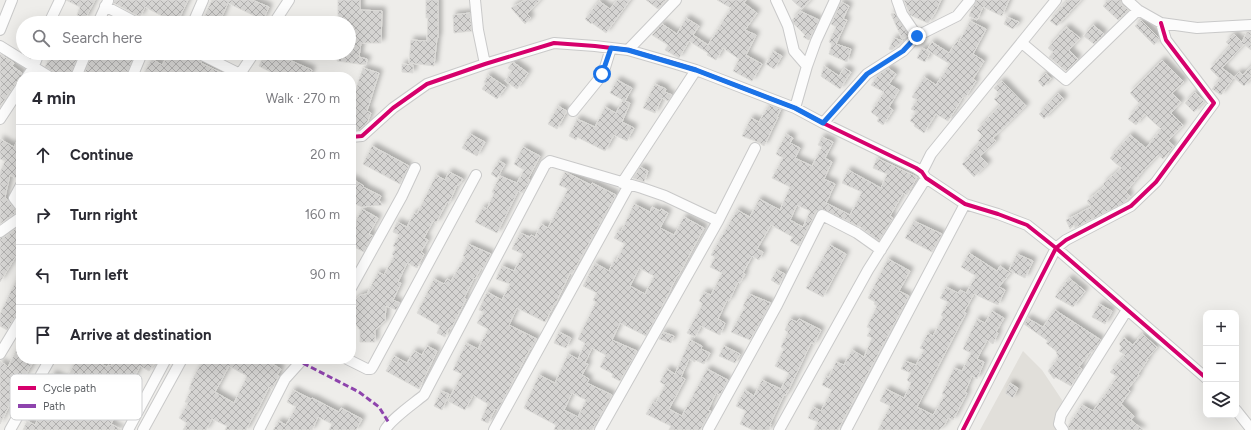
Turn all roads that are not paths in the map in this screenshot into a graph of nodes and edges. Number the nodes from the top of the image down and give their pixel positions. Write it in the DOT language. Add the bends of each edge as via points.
graph roads {
  1 [pos="12,0"];
  2 [pos="60,0"];
  3 [pos="203,0"];
  4 [pos="289,0"];
  5 [pos="475,0"];
  6 [pos="676,0"];
  7 [pos="776,0"];
  8 [pos="835,0"];
  9 [pos="897,0"];
  10 [pos="970,0"];
  11 [pos="1056,0"];
  12 [pos="1127,0"];
  13 [pos="107,3"];
  14 [pos="1138,10"];
  15 [pos="53,16"];
  16 [pos="101,16"];
  17 [pos="126,16"];
  18 [pos="196,16"];
  19 [pos="279,16"];
  20 [pos="1161,23"];
  21 [pos="1251,25"];
  22 [pos="0,30"];
  23 [pos="917,36"];
  24 [pos="1022,43"];
  25 [pos="0,46"];
  26 [pos="611,48"];
  27 [pos="628,50"];
  28 [pos="16,57"];
  29 [pos="21,60"];
  30 [pos="36,60"];
  31 [pos="83,60"];
  32 [pos="139,60"];
  33 [pos="211,60"];
  34 [pos="250,60"];
  35 [pos="485,64"];
  36 [pos="807,66"];
  37 [pos="33,68"];
  38 [pos="696,70"];
  39 [pos="30,72"];
  40 [pos="41,72"];
  41 [pos="78,72"];
  42 [pos="134,72"];
  43 [pos="234,72"];
  44 [pos="244,72"];
  45 [pos="16,95"];
  46 [pos="795,108"];
  47 [pos="574,111"];
  48 [pos="0,119"];
  49 [pos="823,123"];
  50 [pos="356,136"];
  51 [pos="755,148"];
  52 [pos="415,168"];
  53 [pos="476,174"];
  54 [pos="924,175"];
  55 [pos="625,184"];
  56 [pos="965,204"];
  57 [pos="16,221"];
  58 [pos="718,221"];
  59 [pos="0,232"];
  60 [pos="1056,248"];
  61 [pos="881,250"];
  62 [pos="356,279"];
  63 [pos="1127,310"];
  64 [pos="16,327"];
  65 [pos="0,354"];
  66 [pos="47,364"];
  67 [pos="163,364"];
  68 [pos="179,364"];
  69 [pos="298,364"];
  70 [pos="356,364"];
  71 [pos="42,374"];
  72 [pos="1203,375"];
  73 [pos="142,404"];
  74 [pos="1239,414"];
  75 [pos="16,420"];
  76 [pos="133,420"];
  77 [pos="1251,429"];
  78 [pos="10,430"];
  79 [pos="128,430"];
  80 [pos="143,430"];
  81 [pos="258,430"];
  82 [pos="385,430"];
  83 [pos="494,430"];
  84 [pos="600,430"];
  85 [pos="708,430"];
  86 [pos="779,430"];
  87 [pos="846,430"];
  88 [pos="963,430"];
  89 [pos="1063,430"];
  1 -- 22 [label="street"];
  2 -- 15 [label="street"];
  3 -- 18 [label="street"];
  4 -- 19 [label="street"];
  5 -- 35 [label="street"];
  6 -- 27 [label="street"];
  7 -- 36 [label="street" via="788,26 794,51"];
  8 -- 36 [label="street"];
  9 -- 23 [label="street" via="902,14"];
  10 -- 23 [label="street" via="957,16"];
  11 -- 24 [label="street"];
  12 -- 14 [label="street"];
  13 -- 16 [label="street"];
  13 -- 17 [label="street"];
  14 -- 20 [label="street"];
  14 -- 24 [label="street" via="1066,80"];
  20 -- 21 [label="street" via="1197,28"];
  20 -- 60 [label="street" via="1166,40 1214,103 1156,182 1131,206 1066,240"];
  23 -- 49 [label="street" via="903,51 867,74"];
  24 -- 54 [label="street" via="931,154"];
  25 -- 28 [label="street"];
  26 -- 27 [label="street"];
  26 -- 35 [label="street" via="554,43"];
  26 -- 47 [label="street" via="602,74"];
  27 -- 38 [label="street"];
  29 -- 37 [label="street"];
  30 -- 37 [label="street"];
  31 -- 41 [label="street"];
  32 -- 42 [label="street"];
  33 -- 43 [label="street"];
  34 -- 44 [label="street"];
  35 -- 50 [label="street" via="427,84 393,108 362,136"];
  36 -- 46 [label="street"];
  37 -- 39 [label="street"];
  37 -- 40 [label="street"];
  38 -- 46 [label="street"];
  38 -- 55 [label="street"];
  45 -- 48 [label="street"];
  46 -- 49 [label="street"];
  49 -- 54 [label="street"];
  51 -- 58 [label="street"];
  52 -- 62 [label="street"];
  53 -- 70 [label="street" via="374,366 367,369"];
  54 -- 56 [label="street"];
  54 -- 61 [label="street"];
  55 -- 58 [label="street" via="666,196"];
  55 -- 82 [label="street" via="550,161 545,165 424,395 389,423"];
  55 -- 83 [label="street"];
  56 -- 60 [label="street" via="1027,225"];
  56 -- 87 [label="street"];
  57 -- 59 [label="street"];
  58 -- 84 [label="street"];
  60 -- 63 [label="street"];
  60 -- 88 [label="street"];
  61 -- 85 [label="street" via="857,233 822,215 777,305"];
  61 -- 86 [label="street"];
  63 -- 72 [label="street"];
  63 -- 89 [label="street" via="1061,415 1059,424"];
  64 -- 65 [label="street"];
  66 -- 71 [label="street"];
  67 -- 73 [label="street"];
  68 -- 80 [label="street"];
  69 -- 81 [label="street" via="285,379"];
  74 -- 77 [label="street"];
  75 -- 78 [label="street"];
  76 -- 79 [label="street"];
}
